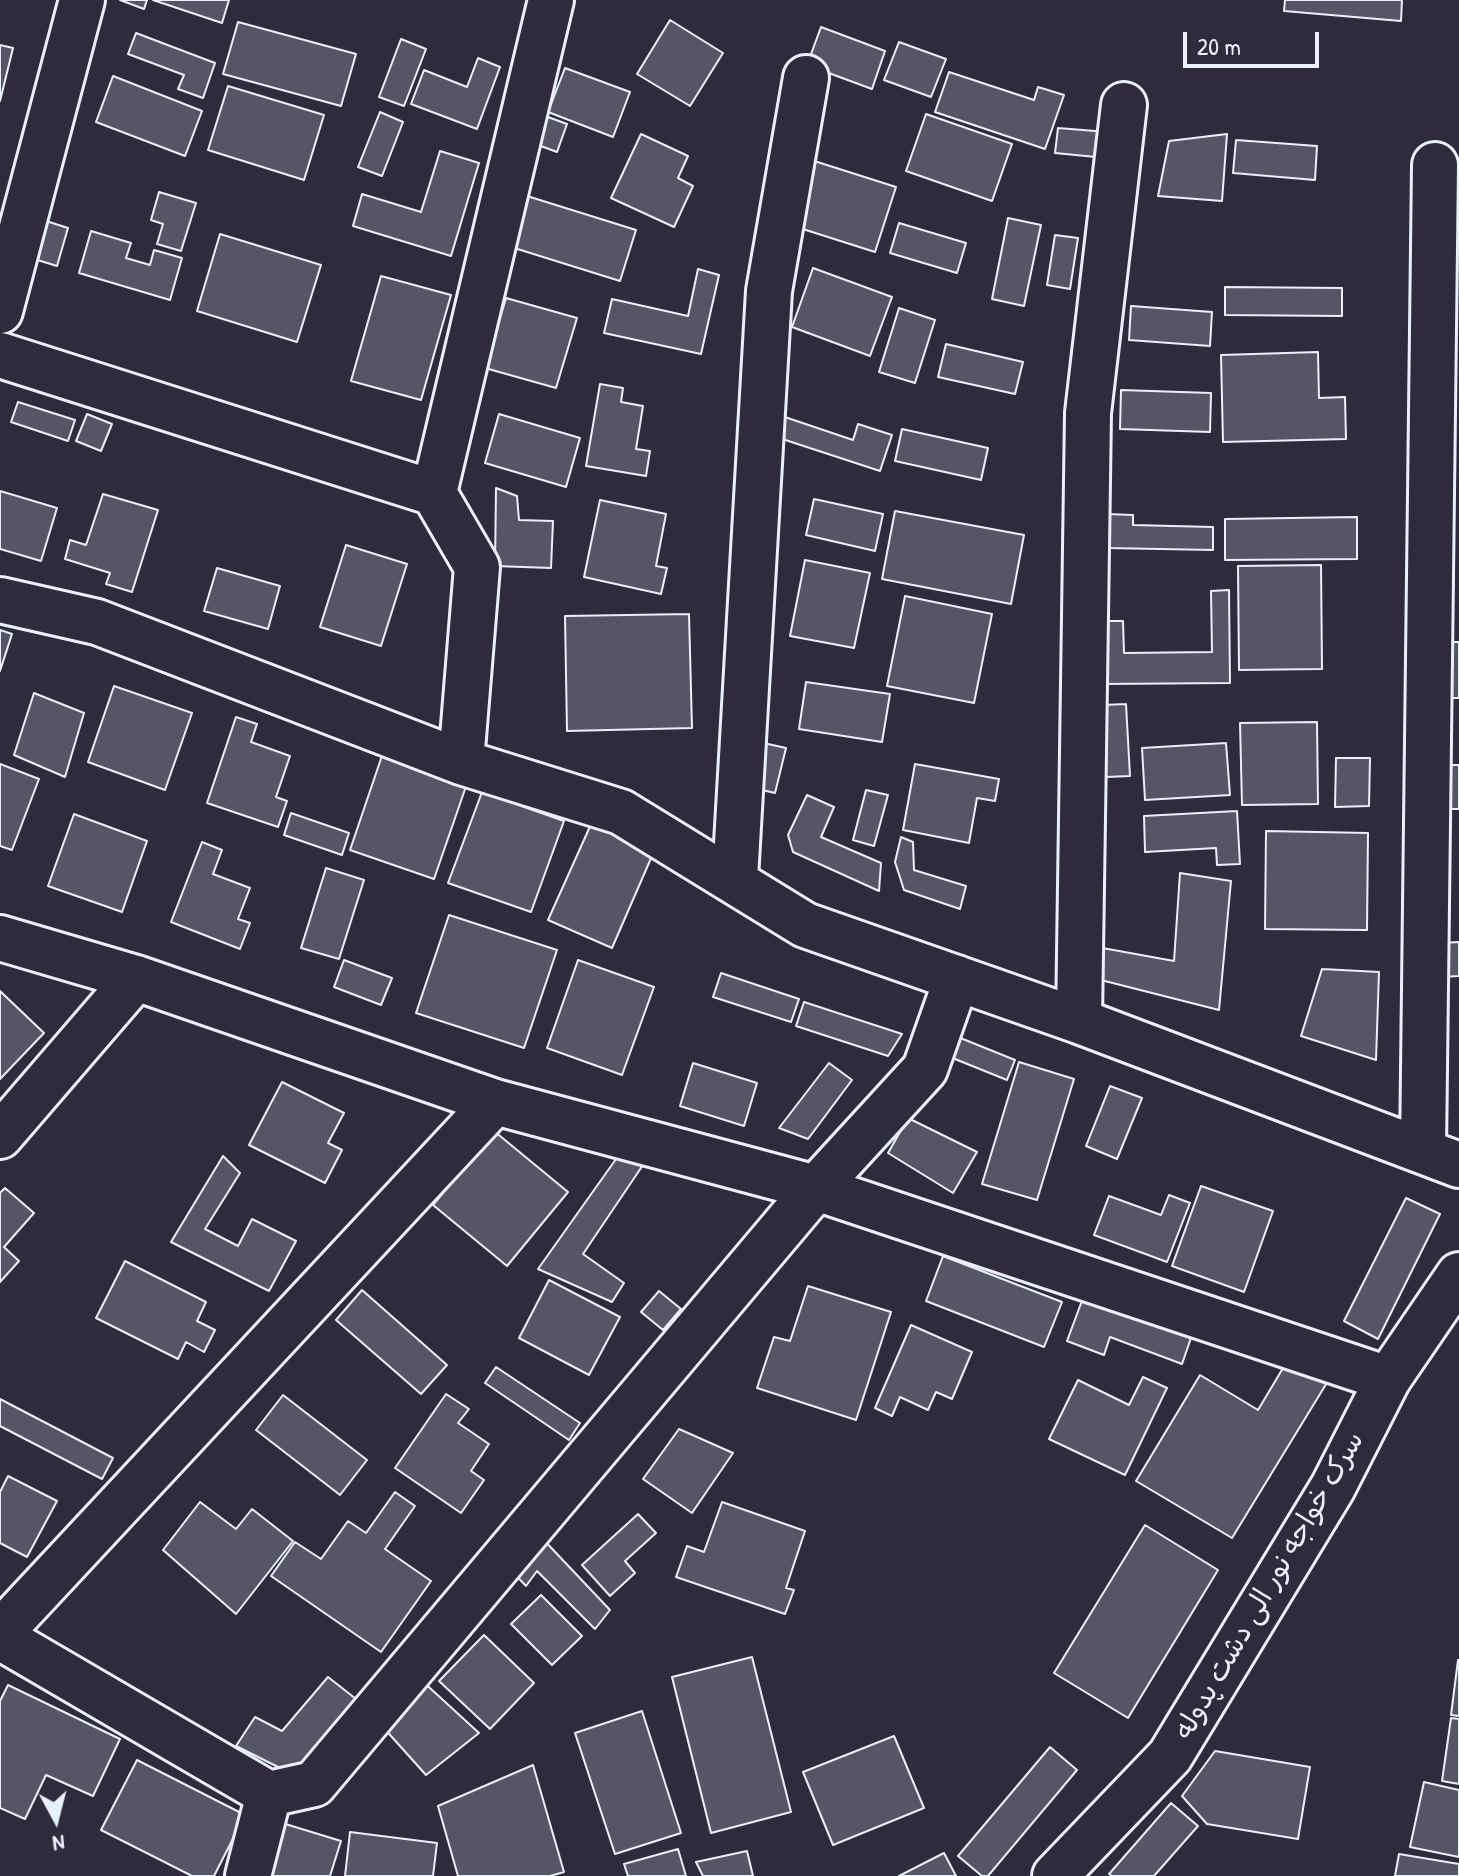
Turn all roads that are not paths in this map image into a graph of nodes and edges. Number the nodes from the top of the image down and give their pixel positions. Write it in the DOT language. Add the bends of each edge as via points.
graph roads {
  1 [pos="82,0"];
  2 [pos="551,0"];
  3 [pos="806,78"];
  4 [pos="1124,105"];
  5 [pos="1435,165"];
  6 [pos="0,311"];
  7 [pos="0,355"];
  8 [pos="434,493"];
  9 [pos="0,600"];
  10 [pos="461,762"];
  11 [pos="735,878"];
  12 [pos="0,938"];
  13 [pos="136,978"];
  14 [pos="957,978"];
  15 [pos="1079,1021"];
  16 [pos="495,1102"];
  17 [pos="0,1136"];
  18 [pos="1441,1158"];
  19 [pos="816,1188"];
  20 [pos="1459,1275"];
  21 [pos="1388,1379"];
  22 [pos="0,1635"];
  23 [pos="269,1794"];
  24 [pos="248,1876"];
  25 [pos="1055,1876"];
  1 -- 6 [label="street"];
  2 -- 8 [label="street"];
  3 -- 11 [label="street" via="769,291"];
  4 -- 15 [label="street" via="1088,413"];
  5 -- 18 [label="street"];
  7 -- 8 [label="street"];
  8 -- 10 [label="street" via="477,567"];
  9 -- 10 [label="street" via="97,622"];
  10 -- 11 [label="street" via="621,812"];
  11 -- 14 [label="street" via="805,925"];
  12 -- 13 [label="street"];
  13 -- 16 [label="street"];
  13 -- 17 [label="street"];
  14 -- 15 [label="street"];
  14 -- 19 [label="street" via="925,1069"];
  15 -- 18 [label="street"];
  16 -- 19 [label="street"];
  16 -- 22 [label="street"];
  19 -- 21 [label="street"];
  19 -- 23 [label="street" via="314,1784"];
  20 -- 21 [label="street, سرک خواجه نور الی دشت پدوله"];
  21 -- 25 [label="street, سرک خواجه نور الی دشت پدوله" via="1333,1487 1170,1756"];
  22 -- 23 [label="street"];
  23 -- 24 [label="street"];
}
